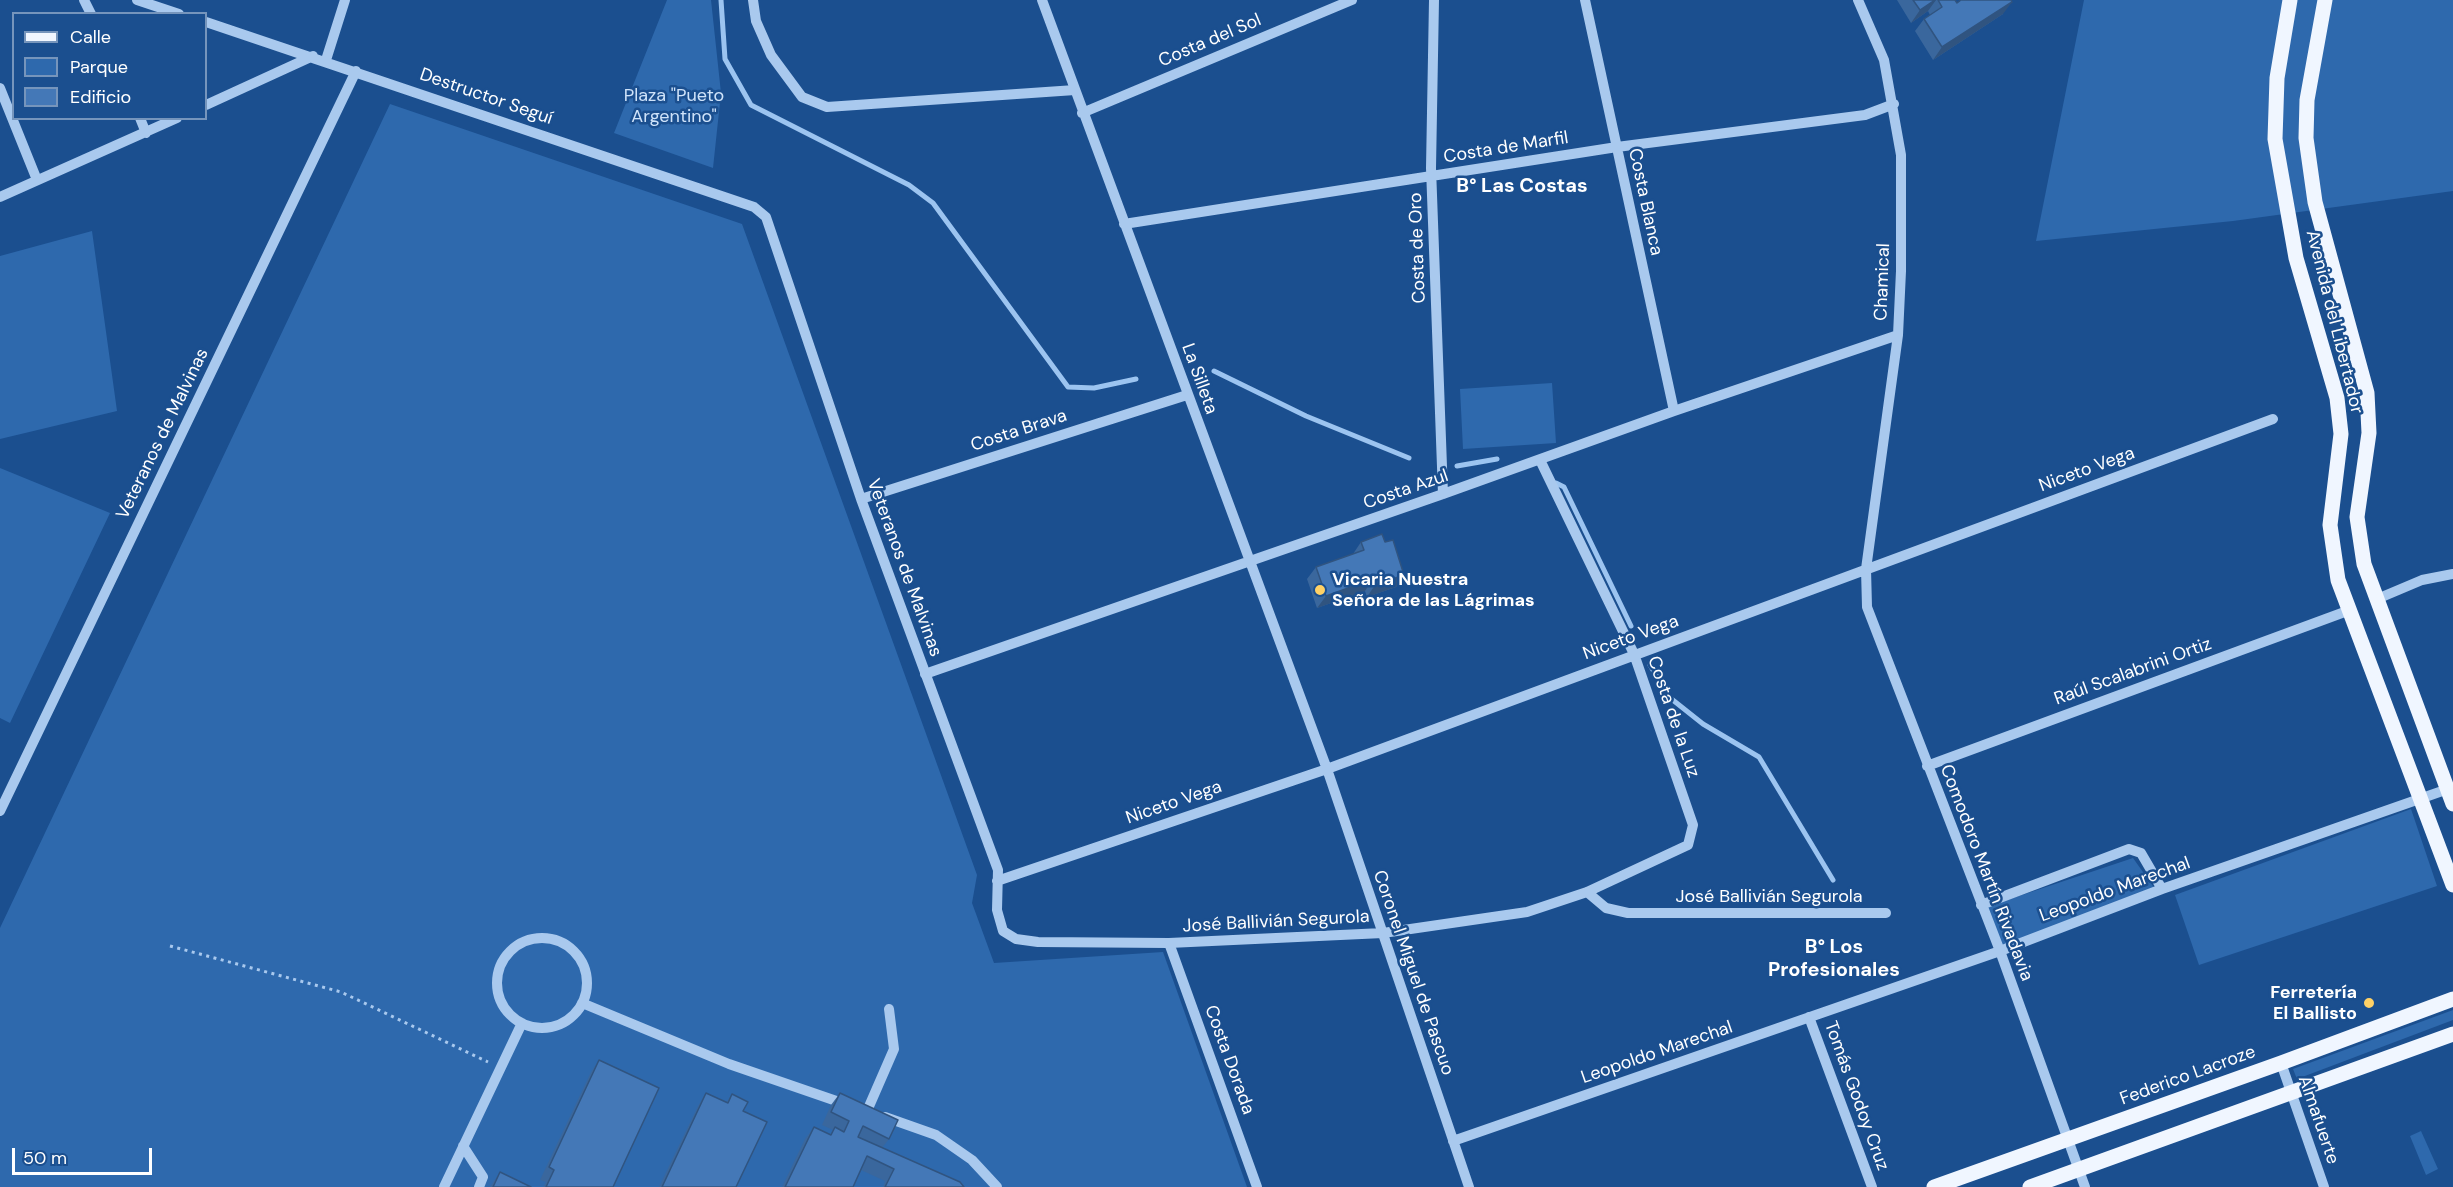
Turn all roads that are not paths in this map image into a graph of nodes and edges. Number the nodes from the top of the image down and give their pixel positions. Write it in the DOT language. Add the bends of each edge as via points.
graph roads {
  1 [pos="137,0"];
  2 [pos="345,0"];
  3 [pos="753,0"];
  4 [pos="1042,0"];
  5 [pos="1352,0"];
  6 [pos="1434,0"];
  7 [pos="1585,0"];
  8 [pos="1858,0"];
  9 [pos="2290,0"];
  10 [pos="2325,0"];
  11 [pos="173,12"];
  12 [pos="207,22"];
  13 [pos="313,56"];
  14 [pos="326,60"];
  15 [pos="356,71"];
  16 [pos="0,88"];
  17 [pos="1075,90"];
  18 [pos="1894,104"];
  19 [pos="207,105"];
  20 [pos="1082,113"];
  21 [pos="12,118"];
  22 [pos="13,120"];
  23 [pos="141,120"];
  24 [pos="173,120"];
  25 [pos="146,133"];
  26 [pos="1617,147"];
  27 [pos="1432,176"];
  28 [pos="37,180"];
  29 [pos="0,197"];
  30 [pos="754,207"];
  31 [pos="1124,224"];
  32 [pos="1898,335"];
  33 [pos="1187,395"];
  34 [pos="1674,411"];
  35 [pos="2273,419"];
  36 [pos="1540,460"];
  37 [pos="1443,494"];
  38 [pos="861,499"];
  39 [pos="1249,562"];
  40 [pos="1866,569"];
  41 [pos="2453,574"];
  42 [pos="2377,599"];
  43 [pos="2350,610"];
  44 [pos="1634,654"];
  45 [pos="925,674"];
  46 [pos="1927,766"];
  47 [pos="1327,768"];
  48 [pos="2450,796"];
  49 [pos="2422,800"];
  50 [pos="0,811"];
  51 [pos="997,881"];
  52 [pos="2453,885"];
  53 [pos="2162,889"];
  54 [pos="1587,892"];
  55 [pos="1981,905"];
  56 [pos="1886,913"];
  57 [pos="1383,933"];
  58 [pos="1016,939"];
  59 [pos="1169,943"];
  60 [pos="2000,951"];
  61 [pos="2453,999"];
  62 [pos="582,1002"];
  63 [pos="889,1009"];
  64 [pos="1809,1017"];
  65 [pos="522,1023"];
  66 [pos="2453,1034"];
  67 [pos="2281,1063"];
  68 [pos="2290,1092"];
  69 [pos="867,1111"];
  70 [pos="2069,1140"];
  71 [pos="1453,1141"];
  72 [pos="463,1146"];
  73 [pos="2079,1170"];
  74 [pos="444,1187"];
  75 [pos="479,1187"];
  76 [pos="997,1187"];
  77 [pos="1257,1187"];
  78 [pos="1469,1187"];
  79 [pos="1872,1187"];
  80 [pos="1934,1187"];
  81 [pos="2030,1187"];
  82 [pos="2085,1187"];
  83 [pos="2324,1187"];
  1 -- 11 [label="street"];
  2 -- 14 [label="street"];
  3 -- 17 [label="street" via="756,21 771,55 802,98 827,108"];
  4 -- 17 [label="street, La Silleta"];
  5 -- 20 [label="street, Costa del Sol"];
  6 -- 27 [label="street, Costa de Oro"];
  7 -- 26 [label="street, Costa Blanca"];
  8 -- 18 [label="street, Chamical" via="1884,60"];
  9 -- 43 [label="main road, Avenida del Libertador" via="2277,78 2275,139 2296,258 2337,398 2341,434 2330,525 2338,579"];
  10 -- 42 [label="main road, Avenida del Libertador" via="2307,100 2306,138 2314,202 2367,393 2369,433 2357,517 2364,564"];
  12 -- 13 [label="street, Destructor Seguí"];
  13 -- 14 [label="street, Destructor Seguí"];
  13 -- 19 [label="street"];
  14 -- 15 [label="street, Destructor Seguí"];
  15 -- 30 [label="street, Destructor Seguí"];
  15 -- 50 [label="street, Veteranos de Malvinas"];
  16 -- 21 [label="street"];
  17 -- 20 [label="street, La Silleta"];
  18 -- 26 [label="street, Costa de Marfil" via="1865,115"];
  18 -- 32 [label="street, Chamical" via="1901,155"];
  20 -- 31 [label="street, La Silleta"];
  22 -- 28 [label="street"];
  23 -- 25 [label="street"];
  24 -- 25 [label="street"];
  25 -- 28 [label="street"];
  26 -- 27 [label="street, Costa de Marfil"];
  26 -- 34 [label="street, Costa Blanca"];
  27 -- 31 [label="street, Costa de Marfil"];
  27 -- 37 [label="street, Costa de Oro"];
  28 -- 29 [label="street"];
  30 -- 38 [label="street, Veteranos de Malvinas" via="766,216"];
  31 -- 33 [label="street, La Silleta"];
  32 -- 34 [label="street, Costa Azul"];
  32 -- 40 [label="street, Chamical"];
  33 -- 38 [label="street, Costa Brava"];
  33 -- 39 [label="street, La Silleta"];
  34 -- 36 [label="street, Costa Azul"];
  35 -- 40 [label="street, Niceto Vega"];
  36 -- 37 [label="street, Costa Azul"];
  36 -- 44 [label="street, Costa de la Luz"];
  37 -- 39 [label="street, Costa Azul"];
  38 -- 45 [label="street, Veteranos de Malvinas"];
  39 -- 45 [label="street, Costa Azul"];
  39 -- 47 [label="street, La Silleta"];
  40 -- 44 [label="street, Niceto Vega"];
  40 -- 46 [label="street, Comodoro Martín Rivadavia" via="1867,607"];
  41 -- 42 [label="street" via="2422,580"];
  42 -- 48 [label="main road, Avenida del Libertador"];
  43 -- 46 [label="street, Raúl Scalabrini Ortiz"];
  43 -- 49 [label="main road, Avenida del Libertador"];
  44 -- 47 [label="street, Niceto Vega"];
  44 -- 54 [label="street, Costa de la Luz" via="1693,825 1688,845"];
  45 -- 51 [label="street, Veteranos de Malvinas" via="998,870"];
  46 -- 55 [label="street, Comodoro Martín Rivadavia"];
  47 -- 51 [label="street, Niceto Vega"];
  47 -- 57 [label="street, Coronel Miguel de Pascuo"];
  48 -- 49 [label="street, Leopoldo Marechal"];
  49 -- 52 [label="main road, Avenida del Libertador"];
  49 -- 53 [label="street, Leopoldo Marechal"];
  51 -- 58 [label="street, Veteranos de Malvinas" via="997,910 1003,931"];
  53 -- 55 [label="street" via="2141,853 2129,849"];
  53 -- 60 [label="street, Leopoldo Marechal"];
  54 -- 56 [label="street, José Ballivián Segurola" via="1606,908 1628,914"];
  54 -- 57 [label="street, José Ballivián Segurola" via="1527,912"];
  55 -- 60 [label="street, Comodoro Martín Rivadavia"];
  57 -- 59 [label="street, José Ballivián Segurola"];
  57 -- 71 [label="street, Coronel Miguel de Pascuo"];
  58 -- 59 [label="street, José Ballivián Segurola"];
  59 -- 77 [label="street, Costa Dorada"];
  60 -- 64 [label="street, Leopoldo Marechal"];
  60 -- 70 [label="street, Comodoro Martín Rivadavia"];
  61 -- 67 [label="main road, Federico Lacroze"];
  62 -- 65 [label="street" via="563,1023 536,1028"];
  62 -- 65 [label="street" via="586,973 580,958 557,940 527,940 504,958 497,988 501,1002"];
  62 -- 69 [label="street" via="729,1064"];
  63 -- 69 [label="street" via="894,1049"];
  64 -- 71 [label="street, Leopoldo Marechal"];
  64 -- 79 [label="street, Tomás Godoy Cruz"];
  65 -- 72 [label="street"];
  66 -- 68 [label="main road"];
  67 -- 68 [label="street, Almafuerte"];
  67 -- 70 [label="main road, Federico Lacroze"];
  68 -- 73 [label="main road"];
  68 -- 83 [label="street, Almafuerte"];
  69 -- 76 [label="street" via="936,1135 972,1160"];
  70 -- 73 [label="street, Comodoro Martín Rivadavia"];
  70 -- 80 [label="main road, Federico Lacroze"];
  71 -- 78 [label="street, Coronel Miguel de Pascuo"];
  72 -- 74 [label="street"];
  72 -- 75 [label="street" via="483,1177"];
  73 -- 81 [label="main road"];
  73 -- 82 [label="street, Comodoro Martín Rivadavia"];
}
